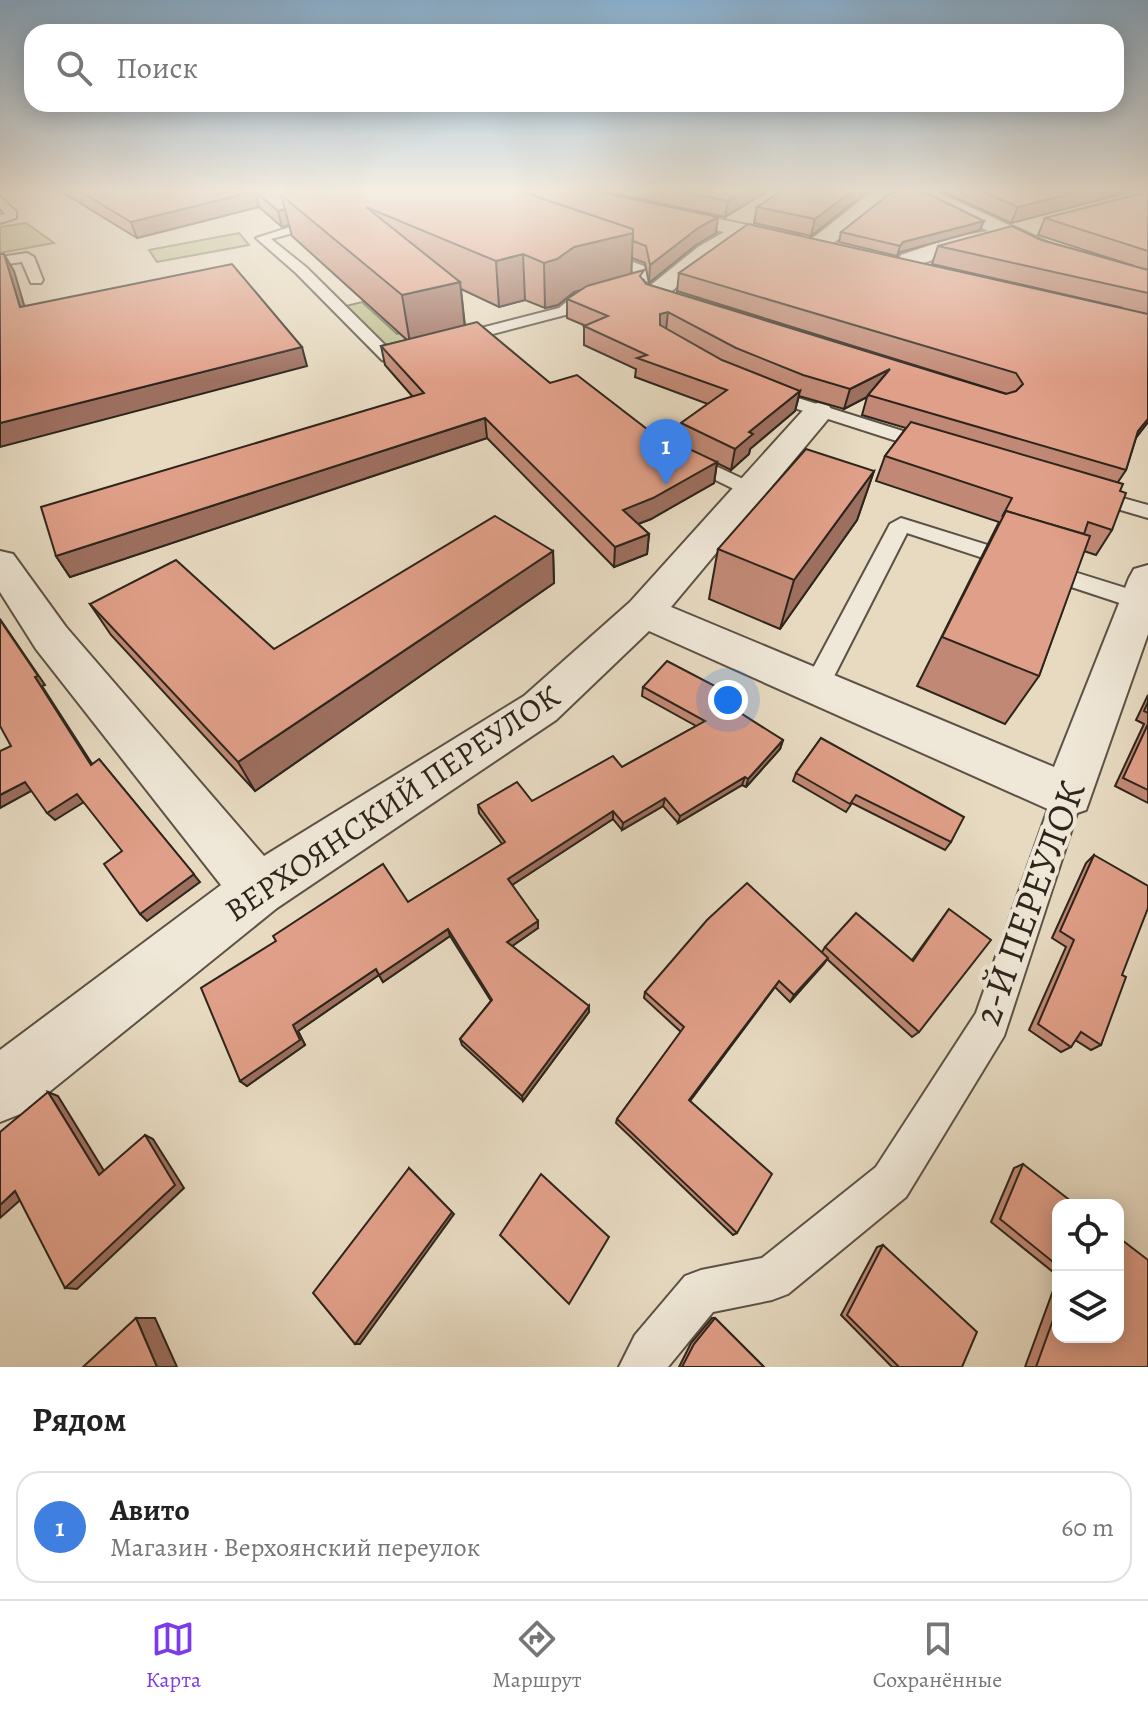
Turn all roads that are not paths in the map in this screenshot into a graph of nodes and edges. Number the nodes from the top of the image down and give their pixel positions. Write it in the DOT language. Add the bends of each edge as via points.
graph roads {
  1 [pos="280,253"];
  2 [pos="596,253"];
  3 [pos="705,253"];
  4 [pos="926,253"];
  5 [pos="1058,253"];
  6 [pos="0,261"];
  7 [pos="932,274"];
  8 [pos="36,280"];
  9 [pos="1148,282"];
  10 [pos="634,293"];
  11 [pos="684,303"];
  12 [pos="744,384"];
  13 [pos="818,412"];
  14 [pos="674,453"];
  15 [pos="953,453"];
  16 [pos="1073,489"];
  17 [pos="751,490"];
  18 [pos="1148,512"];
  19 [pos="0,563"];
  20 [pos="1144,589"];
  21 [pos="644,612"];
  22 [pos="816,687"];
  23 [pos="1068,795"];
  24 [pos="258,890"];
  25 [pos="0,1090"];
  26 [pos="642,1367"];
  1 -- 10 [label="lane" via="388,357 564,311 580,298"];
  2 -- 10 [label="lane" via="639,269 641,281"];
  3 -- 10 [label="street"];
  4 -- 7 [label="street" via="898,261"];
  5 -- 9 [label="street"];
  6 -- 8 [label="lane" via="27,257"];
  10 -- 11 [label="street"];
  12 -- 13 [label="lane"];
  13 -- 15 [label="lane"];
  13 -- 17 [label="street, ВЕРХОЯНСКИЙ ПЕРЕУЛОК"];
  14 -- 17 [label="lane"];
  16 -- 18 [label="lane"];
  17 -- 21 [label="street, ВЕРХОЯНСКИЙ ПЕРЕУЛОК"];
  19 -- 24 [label="street" via="51,638"];
  20 -- 22 [label="lane" via="901,524"];
  20 -- 23 [label="street, 2-Й ПЕРЕУЛОК"];
  21 -- 22 [label="street"];
  21 -- 24 [label="street, ВЕРХОЯНСКИЙ ПЕРЕУЛОК" via="540,708"];
  22 -- 23 [label="street"];
  23 -- 26 [label="lane, 2-Й ПЕРЕУЛОК" via="991,1023 891,1182 772,1278 701,1292"];
  24 -- 25 [label="street, ВЕРХОЯНСКИЙ ПЕРЕУЛОК"];
}
